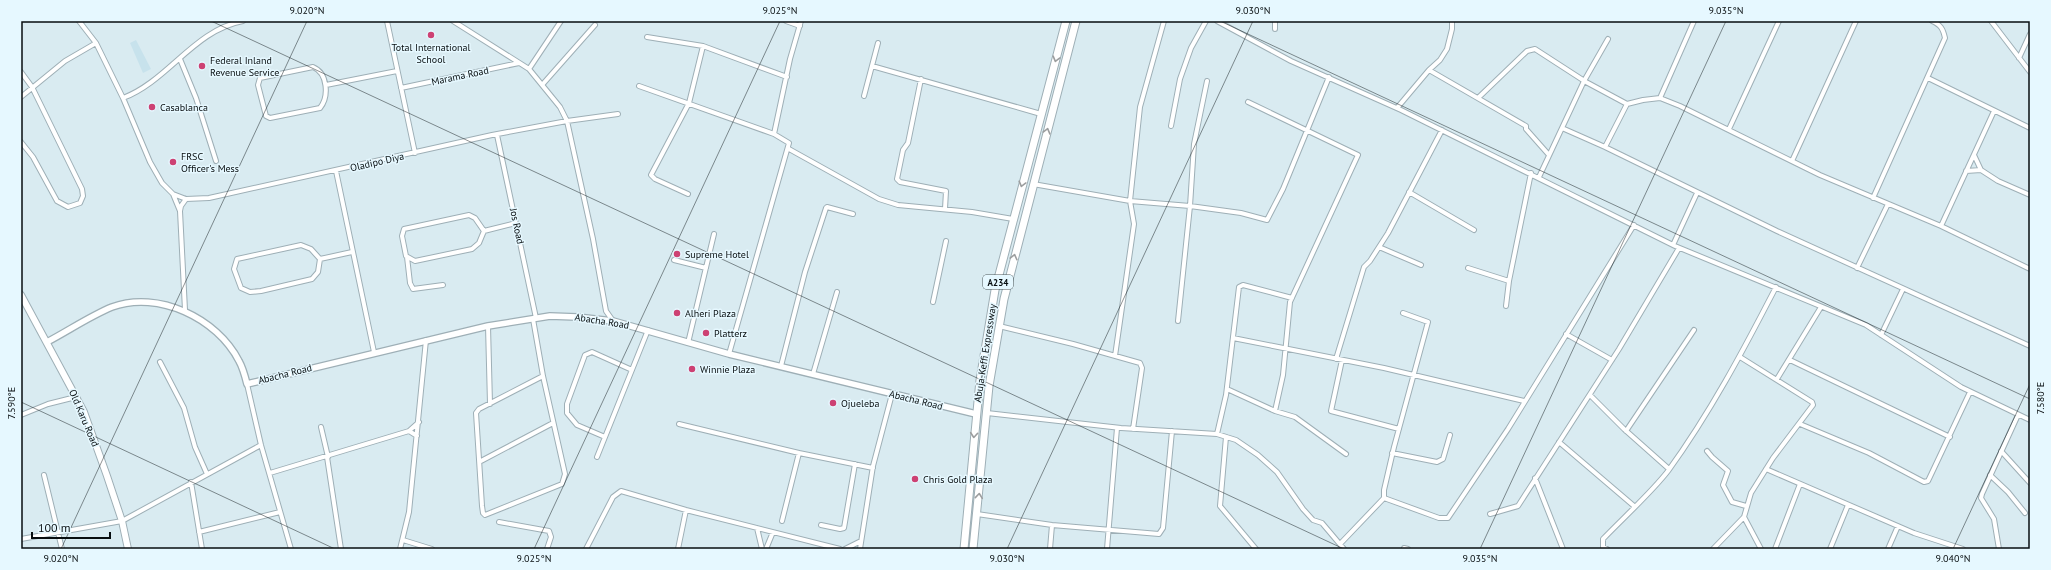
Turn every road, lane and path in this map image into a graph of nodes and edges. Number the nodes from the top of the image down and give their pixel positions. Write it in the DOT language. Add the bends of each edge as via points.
graph roads {
  1 [pos="79,21"];
  2 [pos="242,21"];
  3 [pos="386,21"];
  4 [pos="453,21"];
  5 [pos="561,21"];
  6 [pos="786,21"];
  7 [pos="801,21"];
  8 [pos="1066,21"];
  9 [pos="1076,21"];
  10 [pos="1164,21"];
  11 [pos="1206,21"];
  12 [pos="1217,21"];
  13 [pos="1275,21"];
  14 [pos="1452,21"];
  15 [pos="1694,21"];
  16 [pos="1779,21"];
  17 [pos="1856,21"];
  18 [pos="1932,21"];
  19 [pos="1991,21"];
  20 [pos="595,25"];
  21 [pos="800,26"];
  22 [pos="1274,29"];
  23 [pos="2030,34"];
  24 [pos="647,37"];
  25 [pos="1608,39"];
  26 [pos="96,43"];
  27 [pos="878,43"];
  28 [pos="703,46"];
  29 [pos="2019,58"];
  30 [pos="180,59"];
  31 [pos="520,63"];
  32 [pos="872,66"];
  33 [pos="529,69"];
  34 [pos="1429,70"];
  35 [pos="397,71"];
  36 [pos="21,72"];
  37 [pos="2030,72"];
  38 [pos="787,77"];
  39 [pos="1329,77"];
  40 [pos="1928,78"];
  41 [pos="921,79"];
  42 [pos="1207,81"];
  43 [pos="1584,81"];
  44 [pos="326,85"];
  45 [pos="542,85"];
  46 [pos="639,86"];
  47 [pos="32,87"];
  48 [pos="401,88"];
  49 [pos="864,96"];
  50 [pos="21,97"];
  51 [pos="123,98"];
  52 [pos="1478,98"];
  53 [pos="1660,98"];
  54 [pos="1248,102"];
  55 [pos="689,103"];
  56 [pos="1627,104"];
  57 [pos="1397,108"];
  58 [pos="1994,111"];
  59 [pos="618,114"];
  60 [pos="1041,114"];
  61 [pos="567,121"];
  62 [pos="1171,126"];
  63 [pos="1562,128"];
  64 [pos="2030,128"];
  65 [pos="1729,129"];
  66 [pos="1442,130"];
  67 [pos="1308,131"];
  68 [pos="774,134"];
  69 [pos="497,135"];
  70 [pos="21,142"];
  71 [pos="1606,147"];
  72 [pos="788,149"];
  73 [pos="415,153"];
  74 [pos="1548,155"];
  75 [pos="1974,155"];
  76 [pos="216,161"];
  77 [pos="1792,161"];
  78 [pos="1981,170"];
  79 [pos="336,171"];
  80 [pos="1966,171"];
  81 [pos="1531,174"];
  82 [pos="1539,177"];
  83 [pos="1033,184"];
  84 [pos="1409,192"];
  85 [pos="1697,193"];
  86 [pos="2030,193"];
  87 [pos="173,194"];
  88 [pos="688,194"];
  89 [pos="1873,198"];
  90 [pos="186,199"];
  91 [pos="1130,201"];
  92 [pos="1888,204"];
  93 [pos="1190,206"];
  94 [pos="945,209"];
  95 [pos="180,211"];
  96 [pos="853,214"];
  97 [pos="1013,220"];
  98 [pos="516,223"];
  99 [pos="1634,225"];
  100 [pos="1941,226"];
  101 [pos="1474,230"];
  102 [pos="484,231"];
  103 [pos="714,234"];
  104 [pos="946,241"];
  105 [pos="1673,245"];
  106 [pos="1379,247"];
  107 [pos="1679,248"];
  108 [pos="352,252"];
  109 [pos="407,257"];
  110 [pos="320,259"];
  111 [pos="674,260"];
  112 [pos="1421,265"];
  113 [pos="706,268"];
  114 [pos="1468,268"];
  115 [pos="1857,268"];
  116 [pos="2030,270"];
  117 [pos="1509,281"];
  118 [pos="443,285"];
  119 [pos="1776,287"];
  120 [pos="1903,289"];
  121 [pos="837,292"];
  122 [pos="21,296"];
  123 [pos="1292,298"];
  124 [pos="933,302"];
  125 [pos="1506,306"];
  126 [pos="1821,307"];
  127 [pos="185,310"];
  128 [pos="1403,313"];
  129 [pos="535,318"];
  130 [pos="613,321"];
  131 [pos="1178,321"];
  132 [pos="488,326"];
  133 [pos="999,326"];
  134 [pos="648,330"];
  135 [pos="1694,330"];
  136 [pos="1566,334"];
  137 [pos="1881,335"];
  138 [pos="1233,338"];
  139 [pos="426,340"];
  140 [pos="47,342"];
  141 [pos="688,343"];
  142 [pos="2030,346"];
  143 [pos="1286,349"];
  144 [pos="374,352"];
  145 [pos="729,354"];
  146 [pos="1115,356"];
  147 [pos="1740,357"];
  148 [pos="1336,359"];
  149 [pos="1342,360"];
  150 [pos="1612,360"];
  151 [pos="1790,360"];
  152 [pos="160,362"];
  153 [pos="781,366"];
  154 [pos="632,370"];
  155 [pos="813,374"];
  156 [pos="1413,375"];
  157 [pos="543,376"];
  158 [pos="1777,379"];
  159 [pos="248,384"];
  160 [pos="1227,389"];
  161 [pos="1970,392"];
  162 [pos="892,394"];
  163 [pos="1590,395"];
  164 [pos="76,397"];
  165 [pos="1524,401"];
  166 [pos="490,404"];
  167 [pos="1275,411"];
  168 [pos="987,413"];
  169 [pos="976,414"];
  170 [pos="21,415"];
  171 [pos="2018,415"];
  172 [pos="2030,420"];
  173 [pos="419,422"];
  174 [pos="553,423"];
  175 [pos="679,424"];
  176 [pos="1800,424"];
  177 [pos="321,427"];
  178 [pos="1118,428"];
  179 [pos="1133,429"];
  180 [pos="1399,429"];
  181 [pos="409,431"];
  182 [pos="1626,431"];
  183 [pos="1172,432"];
  184 [pos="1217,434"];
  185 [pos="1450,435"];
  186 [pos="417,436"];
  187 [pos="605,437"];
  188 [pos="1226,437"];
  189 [pos="1950,437"];
  190 [pos="1559,442"];
  191 [pos="261,444"];
  192 [pos="1707,451"];
  193 [pos="2001,451"];
  194 [pos="799,453"];
  195 [pos="1392,453"];
  196 [pos="1346,454"];
  197 [pos="328,457"];
  198 [pos="597,457"];
  199 [pos="481,461"];
  200 [pos="855,464"];
  201 [pos="873,468"];
  202 [pos="1669,469"];
  203 [pos="1766,469"];
  204 [pos="270,473"];
  205 [pos="207,474"];
  206 [pos="1990,474"];
  207 [pos="44,475"];
  208 [pos="1535,478"];
  209 [pos="191,482"];
  210 [pos="2030,483"];
  211 [pos="1800,484"];
  212 [pos="1384,498"];
  213 [pos="1848,505"];
  214 [pos="1634,506"];
  215 [pos="1746,506"];
  216 [pos="686,510"];
  217 [pos="280,512"];
  218 [pos="2025,512"];
  219 [pos="977,514"];
  220 [pos="1490,514"];
  221 [pos="1744,518"];
  222 [pos="782,520"];
  223 [pos="122,521"];
  224 [pos="499,522"];
  225 [pos="821,525"];
  226 [pos="1052,525"];
  227 [pos="1898,526"];
  228 [pos="757,528"];
  229 [pos="1109,531"];
  230 [pos="199,532"];
  231 [pos="773,532"];
  232 [pos="59,533"];
  233 [pos="21,539"];
  234 [pos="403,540"];
  235 [pos="861,541"];
  236 [pos="1340,544"];
  237 [pos="1948,547"];
  238 [pos="62,549"];
  239 [pos="128,549"];
  240 [pos="202,549"];
  241 [pos="291,549"];
  242 [pos="341,549"];
  243 [pos="400,549"];
  244 [pos="432,549"];
  245 [pos="547,549"];
  246 [pos="586,549"];
  247 [pos="678,549"];
  248 [pos="762,549"];
  249 [pos="766,549"];
  250 [pos="840,549"];
  251 [pos="845,549"];
  252 [pos="860,549"];
  253 [pos="964,549"];
  254 [pos="973,549"];
  255 [pos="1050,549"];
  256 [pos="1107,549"];
  257 [pos="1256,549"];
  258 [pos="1344,549"];
  259 [pos="1563,549"];
  260 [pos="1607,549"];
  261 [pos="1713,549"];
  262 [pos="1761,549"];
  263 [pos="1774,549"];
  264 [pos="1830,549"];
  265 [pos="1888,549"];
  266 [pos="1963,549"];
  267 [pos="1999,549"];
  1 -- 26 [label="street"];
  2 -- 30 [label="street" via="210,33"];
  3 -- 35 [label="street"];
  4 -- 31 [label="street"];
  5 -- 33 [label="street"];
  6 -- 21 [label="street"];
  7 -- 21 [label="street"];
  8 -- 60 [label="highway, Abuja-Keffi Expressway / A234, one-way"];
  83 -- 9 [label="highway, Abuja-Keffi Expressway / A234, one-way"];
  10 -- 91 [label="street" via="1140,107"];
  11 -- 62 [label="street" via="1191,48 1180,79"];
  12 -- 39 [label="street" via="1290,60"];
  13 -- 22 [label="street"];
  14 -- 34 [label="street" via="1447,49"];
  15 -- 53 [label="street"];
  16 -- 65 [label="street"];
  17 -- 77 [label="street"];
  18 -- 40 [label="street" via="1944,29 1946,38"];
  19 -- 29 [label="street"];
  20 -- 45 [label="street"];
  21 -- 38 [label="street"];
  23 -- 29 [label="street"];
  24 -- 28 [label="street"];
  25 -- 43 [label="street"];
  26 -- 47 [label="street"];
  26 -- 51 [label="street"];
  27 -- 32 [label="street"];
  28 -- 38 [label="street"];
  28 -- 55 [label="street"];
  29 -- 37 [label="street"];
  30 -- 51 [label="street" via="150,84"];
  30 -- 76 [label="street" via="196,98"];
  31 -- 33 [label="street"];
  31 -- 48 [label="street, Marama Road"];
  32 -- 41 [label="street"];
  32 -- 49 [label="street"];
  33 -- 45 [label="street"];
  34 -- 52 [label="street"];
  34 -- 57 [label="street"];
  35 -- 44 [label="street"];
  35 -- 48 [label="street"];
  36 -- 47 [label="street"];
  38 -- 68 [label="street"];
  39 -- 57 [label="street"];
  39 -- 67 [label="street"];
  40 -- 58 [label="street"];
  40 -- 89 [label="street"];
  41 -- 60 [label="street"];
  41 -- 94 [label="street" via="908,143 903,150 897,179 900,182 946,191"];
  42 -- 93 [label="street" via="1194,144"];
  43 -- 52 [label="street" via="1535,49 1530,49"];
  43 -- 56 [label="street"];
  43 -- 63 [label="street"];
  44 -- 44 [label="street" via="320,72 313,67 260,78 258,85 264,114 270,118 320,108 325,101"];
  45 -- 61 [label="street" via="560,107"];
  46 -- 55 [label="street"];
  47 -- 50 [label="street"];
  47 -- 70 [label="street" via="82,189 80,203 68,207 57,201 33,157"];
  48 -- 73 [label="street"];
  51 -- 87 [label="street" via="150,162 162,183"];
  52 -- 74 [label="street" via="1526,126"];
  53 -- 56 [label="street"];
  53 -- 65 [label="street"];
  54 -- 67 [label="street"];
  55 -- 68 [label="street"];
  55 -- 88 [label="street" via="651,175"];
  56 -- 71 [label="street"];
  57 -- 66 [label="street"];
  58 -- 64 [label="street"];
  58 -- 75 [label="street"];
  59 -- 61 [label="street, Oladipo Diya"];
  60 -- 97 [label="highway, Abuja-Keffi Expressway / A234, one-way"];
  61 -- 69 [label="street, Oladipo Diya"];
  61 -- 130 [label="street" via="606,311"];
  63 -- 71 [label="street"];
  63 -- 74 [label="street"];
  65 -- 77 [label="street"];
  66 -- 81 [label="street"];
  66 -- 84 [label="street"];
  67 -- 93 [label="street" via="1267,220 1241,213"];
  67 -- 123 [label="street" via="1356,153 1358,158"];
  68 -- 72 [label="street" via="788,141"];
  69 -- 73 [label="street, Oladipo Diya"];
  69 -- 98 [label="street, Jos Road"];
  71 -- 85 [label="street"];
  72 -- 94 [label="street" via="879,199 898,205"];
  72 -- 145 [label="street"];
  73 -- 79 [label="street, Oladipo Diya"];
  74 -- 82 [label="street"];
  75 -- 78 [label="street"];
  75 -- 80 [label="street"];
  77 -- 89 [label="street"];
  78 -- 80 [label="street"];
  78 -- 86 [label="street" via="1998,181"];
  79 -- 90 [label="street, Oladipo Diya" via="209,198"];
  79 -- 108 [label="street"];
  80 -- 100 [label="street"];
  81 -- 82 [label="street"];
  81 -- 117 [label="street"];
  82 -- 99 [label="street"];
  83 -- 91 [label="street"];
  133 -- 83 [label="highway, Abuja-Keffi Expressway / A234, one-way"];
  84 -- 101 [label="street"];
  84 -- 106 [label="street"];
  85 -- 105 [label="street"];
  85 -- 115 [label="street"];
  87 -- 90 [label="street"];
  87 -- 95 [label="street"];
  89 -- 92 [label="street"];
  90 -- 95 [label="street"];
  91 -- 93 [label="street"];
  91 -- 146 [label="street" via="1134,224"];
  92 -- 100 [label="street"];
  92 -- 115 [label="street"];
  93 -- 131 [label="street"];
  94 -- 97 [label="street"];
  95 -- 127 [label="street"];
  96 -- 153 [label="street" via="828,206 826,208 805,272"];
  97 -- 169 [label="highway, Abuja-Keffi Expressway / A234" via="996,290"];
  98 -- 102 [label="street"];
  98 -- 129 [label="street, Jos Road"];
  99 -- 105 [label="street"];
  99 -- 136 [label="street"];
  100 -- 116 [label="street"];
  102 -- 109 [label="street" via="479,243 472,249 415,262"];
  102 -- 109 [label="street" via="475,218 469,215 404,229 402,236"];
  103 -- 113 [label="street"];
  104 -- 124 [label="street"];
  105 -- 107 [label="street"];
  106 -- 112 [label="street"];
  106 -- 148 [label="street" via="1364,266"];
  107 -- 119 [label="street"];
  107 -- 150 [label="street"];
  108 -- 110 [label="street"];
  108 -- 144 [label="street"];
  109 -- 118 [label="street" via="412,289"];
  110 -- 110 [label="street" via="311,249 302,245 242,258 237,260 234,269 241,288 256,292 312,279 318,272"];
  111 -- 113 [label="street"];
  113 -- 141 [label="street"];
  114 -- 117 [label="street"];
  115 -- 120 [label="street"];
  117 -- 125 [label="street"];
  119 -- 126 [label="street"];
  119 -- 147 [label="street"];
  120 -- 137 [label="street"];
  120 -- 142 [label="street"];
  121 -- 155 [label="street"];
  122 -- 140 [label="main road, Old Karu Road"];
  123 -- 138 [label="street" via="1240,286"];
  123 -- 143 [label="street" via="1289,306"];
  126 -- 137 [label="street" via="1866,325"];
  126 -- 151 [label="street"];
  127 -- 140 [label="street" via="158,304 130,302 111,307"];
  127 -- 159 [label="street" via="211,327 227,343 239,361"];
  128 -- 156 [label="street" via="1428,322"];
  129 -- 130 [label="street, Abacha Road" via="577,317"];
  129 -- 132 [label="street, Abacha Road"];
  129 -- 157 [label="street, Jos Road"];
  130 -- 134 [label="street, Abacha Road"];
  132 -- 139 [label="street, Abacha Road"];
  132 -- 166 [label="street"];
  133 -- 146 [label="street"];
  133 -- 168 [label="highway, Abuja-Keffi Expressway / A234"];
  134 -- 141 [label="street, Abacha Road"];
  134 -- 154 [label="street"];
  135 -- 182 [label="street"];
  136 -- 150 [label="street"];
  136 -- 165 [label="street"];
  137 -- 161 [label="street"];
  138 -- 143 [label="street"];
  138 -- 160 [label="street"];
  139 -- 144 [label="street, Abacha Road"];
  139 -- 173 [label="street"];
  140 -- 164 [label="main road, Old Karu Road"];
  141 -- 145 [label="street, Abacha Road"];
  143 -- 148 [label="street"];
  143 -- 167 [label="street"];
  144 -- 159 [label="street, Abacha Road"];
  145 -- 153 [label="street, Abacha Road"];
  146 -- 179 [label="street" via="1142,364"];
  147 -- 158 [label="street"];
  147 -- 202 [label="street"];
  148 -- 149 [label="street"];
  149 -- 156 [label="street"];
  149 -- 180 [label="street" via="1331,411"];
  150 -- 163 [label="street"];
  151 -- 158 [label="street"];
  151 -- 189 [label="street"];
  152 -- 205 [label="street" via="184,408 195,447"];
  153 -- 155 [label="street, Abacha Road"];
  154 -- 187 [label="street"];
  154 -- 187 [label="street" via="592,352 586,355 567,404 567,413 577,425"];
  155 -- 162 [label="street, Abacha Road"];
  156 -- 165 [label="street"];
  156 -- 180 [label="street"];
  157 -- 166 [label="street"];
  157 -- 174 [label="street, Jos Road"];
  158 -- 176 [label="street" via="1812,402 1812,408"];
  159 -- 191 [label="street"];
  160 -- 167 [label="street"];
  160 -- 184 [label="street"];
  161 -- 171 [label="street"];
  161 -- 189 [label="street"];
  162 -- 169 [label="street, Abacha Road"];
  162 -- 201 [label="street"];
  163 -- 182 [label="street"];
  163 -- 190 [label="street"];
  164 -- 170 [label="street" via="48,404"];
  164 -- 223 [label="main road, Old Karu Road" via="84,412"];
  165 -- 212 [label="street" via="1448,518 1439,518"];
  166 -- 199 [label="street" via="479,409 476,416"];
  167 -- 196 [label="street" via="1295,417"];
  168 -- 178 [label="street"];
  219 -- 168 [label="highway, Abuja-Keffi Expressway / A234, one-way"];
  169 -- 253 [label="highway, Abuja-Keffi Expressway / A234, one-way"];
  171 -- 172 [label="street"];
  171 -- 193 [label="street"];
  173 -- 181 [label="street"];
  173 -- 186 [label="street"];
  174 -- 199 [label="street"];
  174 -- 199 [label="street, Jos Road" via="565,474 562,484 485,515 482,506"];
  175 -- 194 [label="street"];
  176 -- 189 [label="street" via="1868,453 1924,482 1931,477"];
  176 -- 203 [label="street"];
  177 -- 197 [label="street"];
  178 -- 179 [label="street"];
  178 -- 229 [label="street"];
  179 -- 183 [label="street"];
  180 -- 195 [label="street"];
  181 -- 186 [label="street"];
  181 -- 197 [label="street"];
  182 -- 202 [label="street"];
  183 -- 184 [label="street"];
  183 -- 229 [label="street" via="1162,532 1159,534"];
  184 -- 188 [label="street"];
  185 -- 195 [label="street" via="1443,459 1437,462"];
  186 -- 234 [label="street"];
  187 -- 198 [label="street"];
  188 -- 236 [label="street" via="1236,440 1277,472 1314,520 1322,523"];
  188 -- 257 [label="street" via="1220,506"];
  190 -- 208 [label="street"];
  190 -- 214 [label="street"];
  191 -- 204 [label="street"];
  191 -- 205 [label="street"];
  192 -- 215 [label="street" via="1728,471 1723,485 1732,502"];
  193 -- 206 [label="street"];
  193 -- 210 [label="street"];
  194 -- 200 [label="street"];
  194 -- 222 [label="street"];
  195 -- 212 [label="street"];
  197 -- 204 [label="street"];
  197 -- 242 [label="street"];
  200 -- 201 [label="street"];
  200 -- 225 [label="street" via="844,528"];
  201 -- 235 [label="street"];
  202 -- 214 [label="street"];
  203 -- 211 [label="street"];
  203 -- 215 [label="street"];
  204 -- 217 [label="street"];
  205 -- 209 [label="street"];
  206 -- 218 [label="street"];
  206 -- 267 [label="street" via="1981,498 1994,519"];
  207 -- 232 [label="street"];
  208 -- 220 [label="street" via="1516,508"];
  208 -- 259 [label="street"];
  209 -- 223 [label="street"];
  209 -- 230 [label="street"];
  211 -- 213 [label="street"];
  211 -- 263 [label="street"];
  212 -- 236 [label="street"];
  213 -- 227 [label="street"];
  213 -- 264 [label="street"];
  214 -- 260 [label="street" via="1603,539 1603,546"];
  215 -- 221 [label="street"];
  216 -- 228 [label="street"];
  216 -- 246 [label="street" via="622,491 613,497"];
  216 -- 247 [label="street"];
  217 -- 230 [label="street"];
  217 -- 241 [label="street"];
  219 -- 226 [label="street"];
  219 -- 254 [label="highway, Abuja-Keffi Expressway / A234"];
  221 -- 261 [label="street"];
  221 -- 262 [label="street"];
  223 -- 232 [label="street"];
  223 -- 239 [label="main road, Old Karu Road"];
  224 -- 245 [label="street" via="549,531 551,537"];
  226 -- 229 [label="street"];
  226 -- 255 [label="street"];
  227 -- 237 [label="street"];
  227 -- 265 [label="street"];
  228 -- 231 [label="street"];
  228 -- 248 [label="street"];
  229 -- 256 [label="street"];
  230 -- 240 [label="street"];
  231 -- 249 [label="street"];
  231 -- 250 [label="street"];
  232 -- 233 [label="street"];
  232 -- 238 [label="street"];
  234 -- 243 [label="street"];
  234 -- 244 [label="street"];
  235 -- 251 [label="street"];
  235 -- 252 [label="street"];
  236 -- 258 [label="street"];
  237 -- 266 [label="street"];
}
